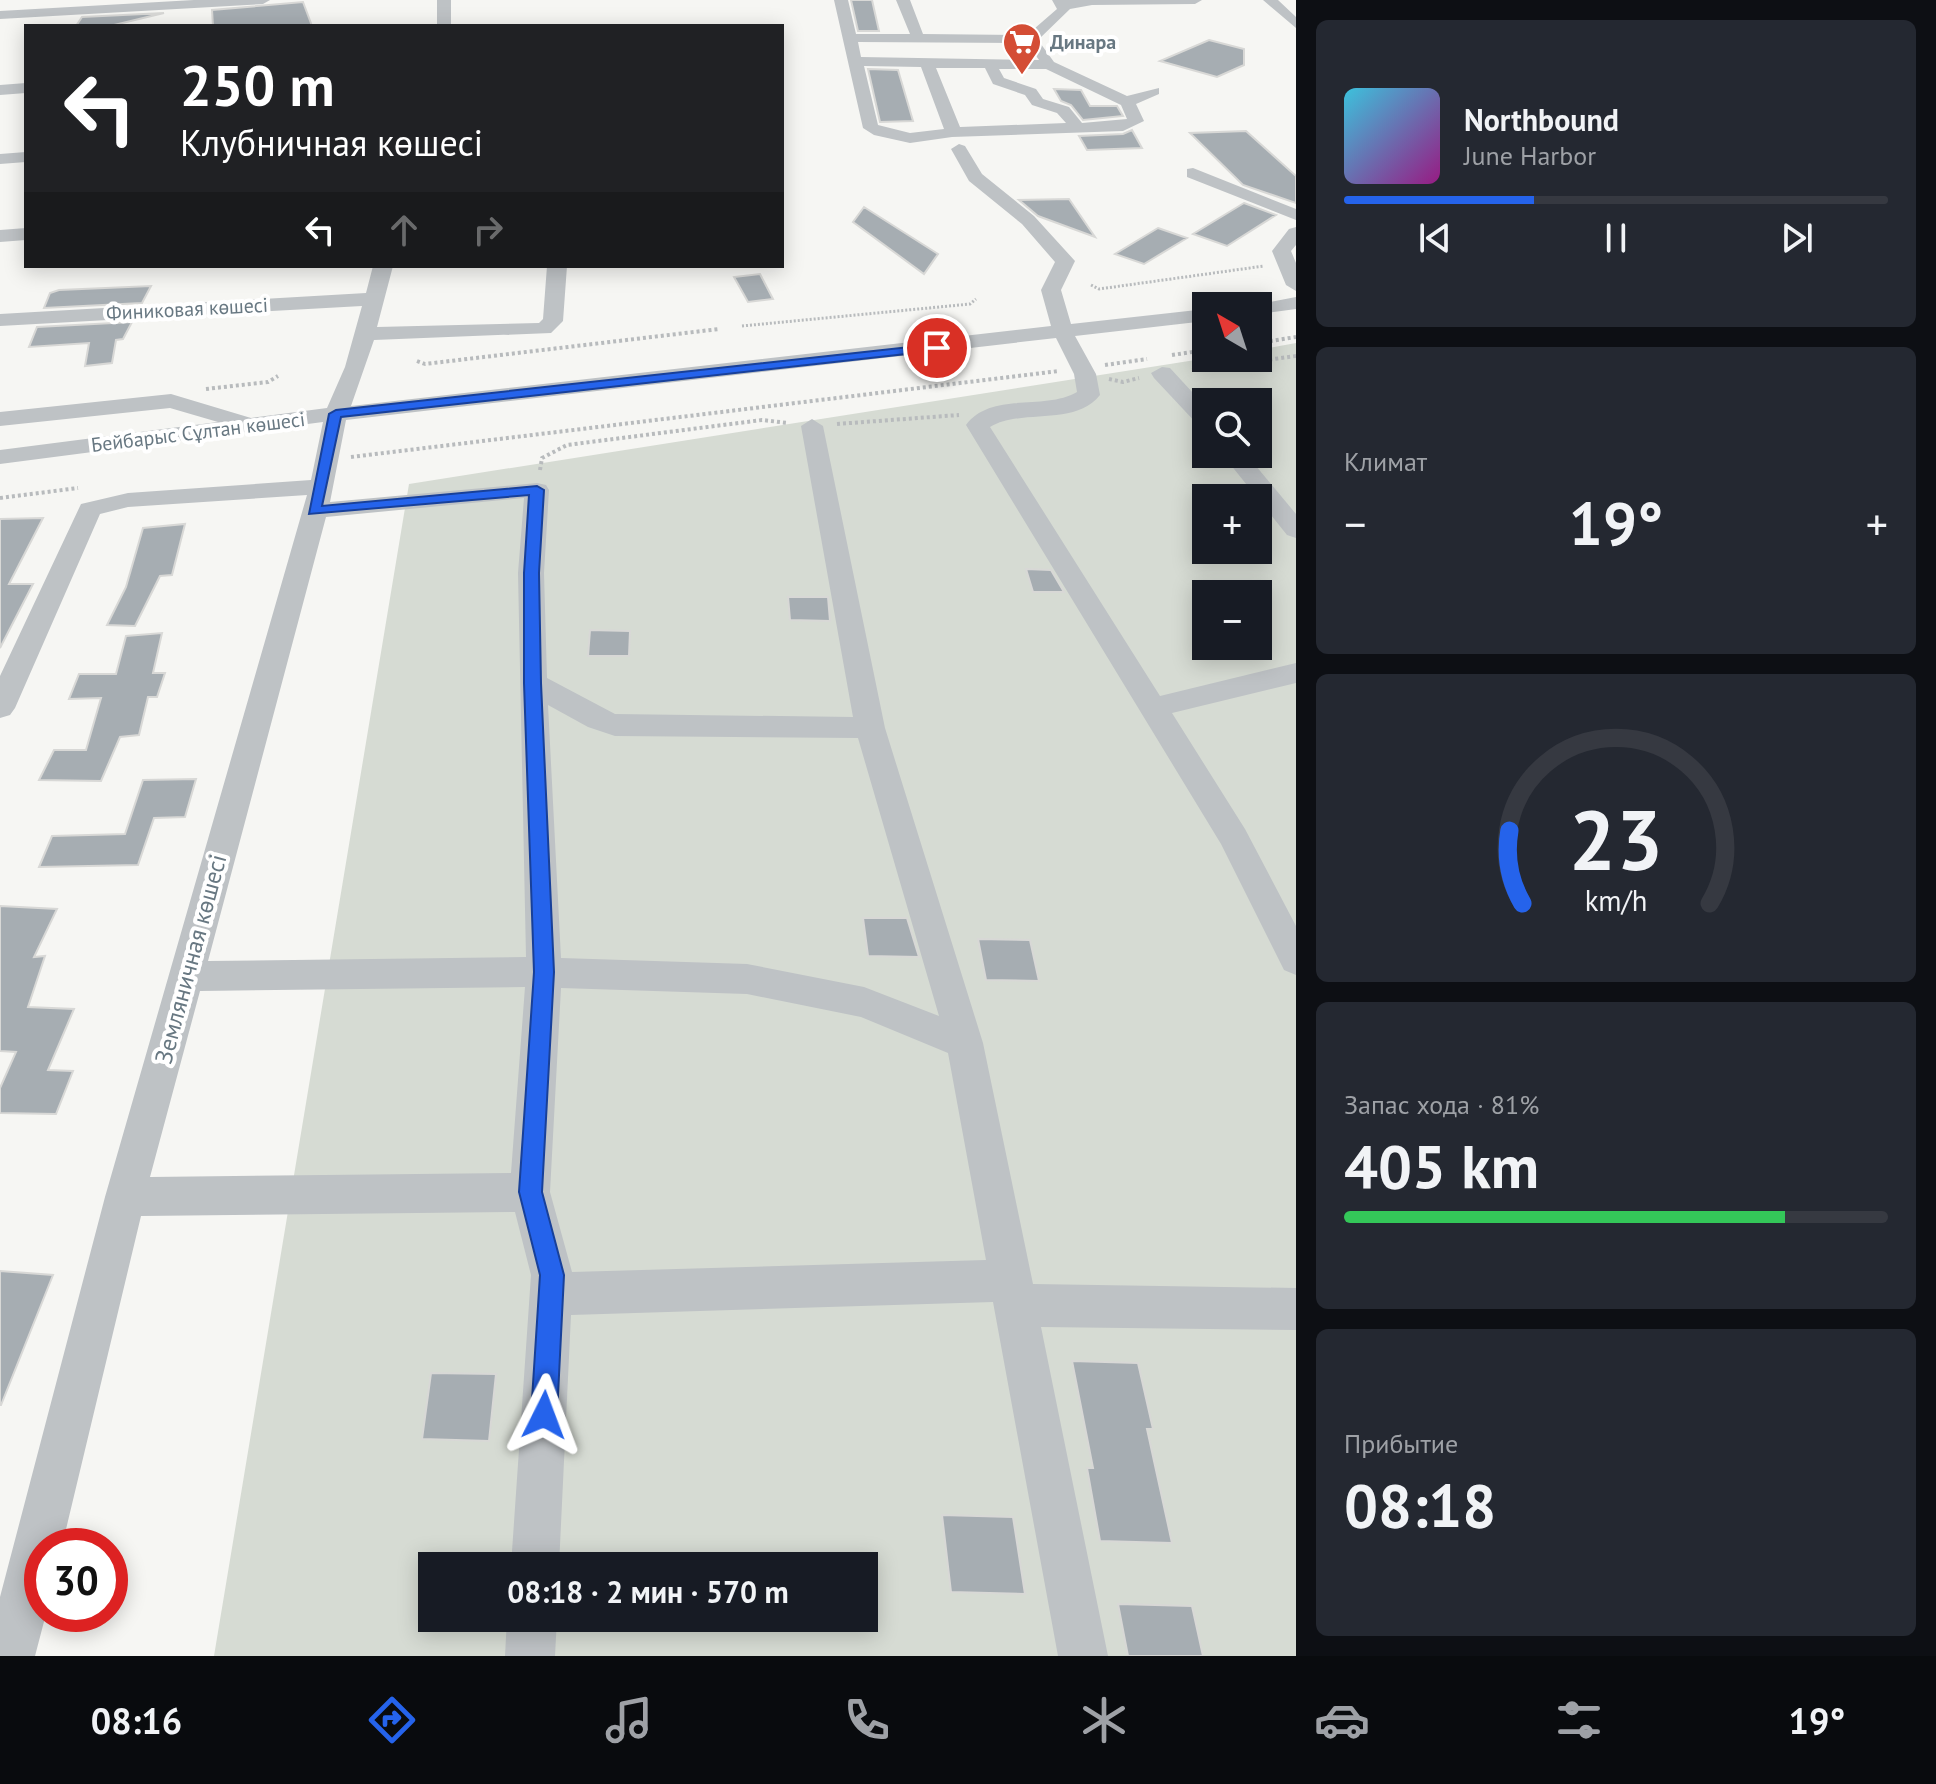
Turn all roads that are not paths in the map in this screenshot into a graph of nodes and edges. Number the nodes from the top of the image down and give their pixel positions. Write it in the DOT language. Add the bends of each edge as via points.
graph roads {
  1 [pos="263,0"];
  2 [pos="444,0"];
  3 [pos="841,0"];
  4 [pos="903,0"];
  5 [pos="1195,0"];
  6 [pos="1270,0"];
  7 [pos="1062,6"];
  8 [pos="0,15"];
  9 [pos="1092,17"];
  10 [pos="444,24"];
  11 [pos="1296,24"];
  12 [pos="850,38"];
  13 [pos="918,38"];
  14 [pos="955,38"];
  15 [pos="1031,39"];
  16 [pos="856,61"];
  17 [pos="927,63"];
  18 [pos="964,63"];
  19 [pos="990,64"];
  20 [pos="1049,65"];
  21 [pos="24,88"];
  22 [pos="0,90"];
  23 [pos="1154,91"];
  24 [pos="1127,102"];
  25 [pos="1076,125"];
  26 [pos="954,141"];
  27 [pos="24,157"];
  28 [pos="0,159"];
  29 [pos="1193,173"];
  30 [pos="1296,215"];
  31 [pos="1296,233"];
  32 [pos="24,234"];
  33 [pos="0,236"];
  34 [pos="557,268"];
  35 [pos="378,282"];
  36 [pos="1296,285"];
  37 [pos="1296,303"];
  38 [pos="1272,306"];
  39 [pos="1192,317"];
  40 [pos="0,320"];
  41 [pos="366,334"];
  42 [pos="1064,334"];
  43 [pos="1162,373"];
  44 [pos="1192,405"];
  45 [pos="336,414"];
  46 [pos="0,419"];
  47 [pos="251,425"];
  48 [pos="812,426"];
  49 [pos="0,457"];
  50 [pos="1245,468"];
  51 [pos="321,486"];
  52 [pos="1296,530"];
  53 [pos="1296,673"];
  54 [pos="533,683"];
  55 [pos="0,708"];
  56 [pos="1151,708"];
  57 [pos="870,728"];
  58 [pos="1296,960"];
  59 [pos="544,972"];
  60 [pos="187,976"];
  61 [pos="965,1043"];
  62 [pos="530,1192"];
  63 [pos="125,1197"];
  64 [pos="1013,1292"];
  65 [pos="551,1294"];
  66 [pos="1296,1309"];
  67 [pos="536,1552"];
  68 [pos="531,1632"];
  69 [pos="10,1656"];
  70 [pos="530,1656"];
  71 [pos="1083,1656"];
  1 -- 8 [label="street"];
  2 -- 10 [label="street"];
  3 -- 12 [label="street"];
  4 -- 13 [label="street"];
  5 -- 7 [label="street"];
  6 -- 11 [label="street"];
  7 -- 9 [label="street"];
  7 -- 15 [label="street"];
  12 -- 13 [label="street"];
  12 -- 16 [label="street"];
  13 -- 14 [label="street"];
  14 -- 15 [label="street" via="970,32"];
  14 -- 18 [label="street"];
  15 -- 20 [label="street"];
  16 -- 17 [label="street"];
  16 -- 26 [label="street" via="871,128 901,137"];
  17 -- 18 [label="street"];
  17 -- 26 [label="street"];
  18 -- 19 [label="street"];
  19 -- 20 [label="street"];
  19 -- 25 [label="street" via="998,81 1063,110"];
  20 -- 24 [label="street"];
  21 -- 22 [label="street"];
  23 -- 24 [label="street"];
  24 -- 25 [label="street" via="1136,121 1132,124"];
  25 -- 26 [label="street"];
  26 -- 42 [label="street" via="975,177 1028,220 1065,261 1051,290"];
  27 -- 28 [label="street"];
  29 -- 30 [label="street"];
  31 -- 36 [label="street" via="1281,251"];
  32 -- 33 [label="street"];
  34 -- 41 [label="street" via="553,321 544,329"];
  35 -- 40 [label="street, Финиковая көшесі"];
  35 -- 41 [label="street, Земляничная көшесі"];
  37 -- 38 [label="street"];
  39 -- 42 [label="street, Бейбарыс Сұлтан көшесі"];
  41 -- 45 [label="street, Земляничная көшесі"];
  42 -- 45 [label="street, Бейбарыс Сұлтан көшесі"];
  42 -- 56 [label="street" via="1089,395 1079,403 991,414 977,425"];
  43 -- 44 [label="street"];
  45 -- 47 [label="street, Бейбарыс Сұлтан көшесі"];
  45 -- 51 [label="street, Земляничная көшесі"];
  46 -- 47 [label="street" via="171,401"];
  47 -- 49 [label="street, Бейбарыс Сұлтан көшесі"];
  48 -- 57 [label="street"];
  50 -- 52 [label="street"];
  51 -- 54 [label="street" via="537,490 531,573"];
  51 -- 55 [label="street" via="128,500 90,509"];
  51 -- 60 [label="street, Земляничная көшесі"];
  53 -- 56 [label="street"];
  54 -- 57 [label="street" via="615,725"];
  54 -- 59 [label="street"];
  56 -- 58 [label="street" via="1234,838"];
  57 -- 61 [label="street"];
  59 -- 60 [label="street"];
  59 -- 61 [label="street" via="747,979 864,1002"];
  59 -- 62 [label="street"];
  60 -- 63 [label="street, Земляничная көшесі"];
  61 -- 64 [label="street"];
  62 -- 63 [label="street"];
  62 -- 65 [label="street" via="552,1275"];
  63 -- 69 [label="street, Земляничная көшесі"];
  64 -- 65 [label="street"];
  64 -- 66 [label="street"];
  64 -- 71 [label="street"];
  65 -- 67 [label="street"];
  68 -- 70 [label="street"];
}
